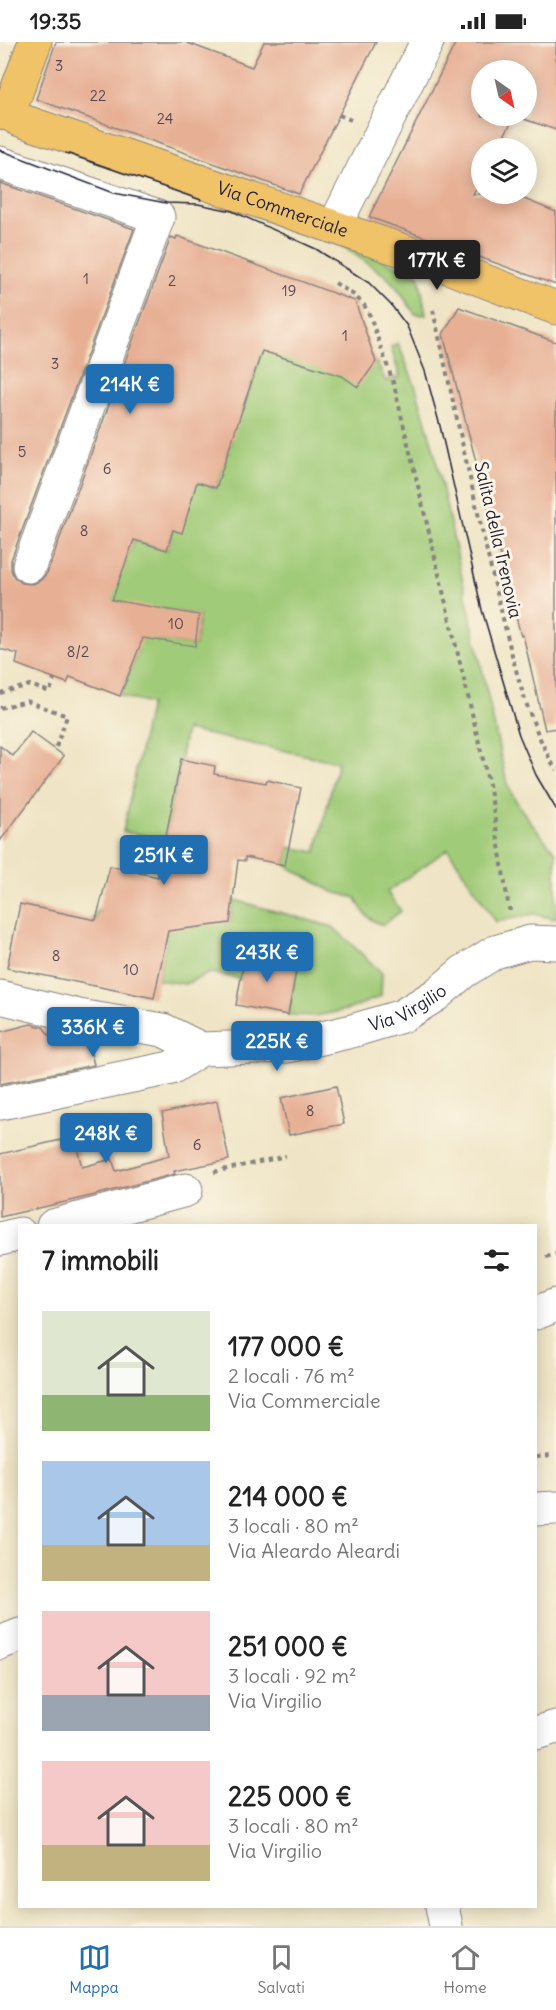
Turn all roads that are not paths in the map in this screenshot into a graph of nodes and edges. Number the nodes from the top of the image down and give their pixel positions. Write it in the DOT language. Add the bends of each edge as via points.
graph roads {
  1 [pos="35,42"];
  2 [pos="427,42"];
  3 [pos="4,112"];
  4 [pos="0,163"];
  5 [pos="339,215"];
  6 [pos="556,308"];
  7 [pos="29,566"];
  8 [pos="556,943"];
  9 [pos="0,997"];
  10 [pos="201,1049"];
  11 [pos="0,1102"];
  12 [pos="186,1190"];
  13 [pos="60,1224"];
  14 [pos="18,1234"];
  15 [pos="0,1239"];
  16 [pos="556,1305"];
  17 [pos="537,1313"];
  18 [pos="556,1508"];
  19 [pos="537,1509"];
  20 [pos="18,1636"];
  21 [pos="0,1643"];
  22 [pos="556,1727"];
  23 [pos="537,1733"];
  24 [pos="442,1908"];
  25 [pos="446,1926"];
  1 -- 3 [label="main road"];
  2 -- 5 [label="street"];
  3 -- 5 [label="main road, Via Commerciale"];
  4 -- 7 [label="street" via="158,217"];
  5 -- 6 [label="main road, Via Commerciale"];
  8 -- 10 [label="street, Via Virgilio" via="530,942 495,952 402,1016 352,1031 288,1046"];
  9 -- 10 [label="street, Via Virgilio" via="163,1030"];
  10 -- 11 [label="street" via="171,1068"];
  12 -- 13 [label="street"];
  14 -- 15 [label="street"];
  16 -- 17 [label="street"];
  18 -- 19 [label="street"];
  20 -- 21 [label="street"];
  22 -- 23 [label="street"];
  24 -- 25 [label="street"];
}
